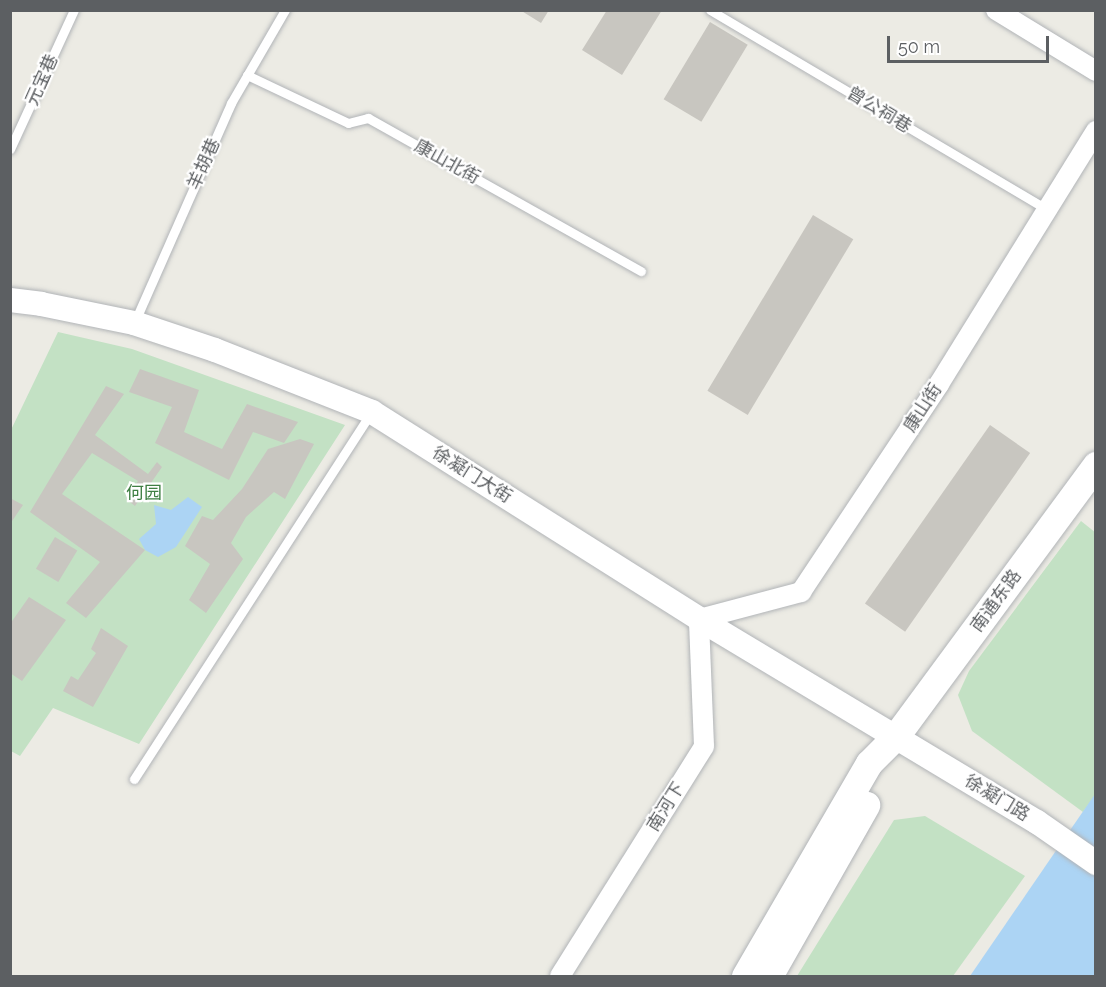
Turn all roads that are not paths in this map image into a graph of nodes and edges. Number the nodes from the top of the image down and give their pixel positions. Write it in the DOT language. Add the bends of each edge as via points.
graph roads {
  1 [pos="74,10"];
  2 [pos="285,10"];
  3 [pos="710,10"];
  4 [pos="996,10"];
  5 [pos="1095,71"];
  6 [pos="247,75"];
  7 [pos="1095,131"];
  8 [pos="10,149"];
  9 [pos="1047,210"];
  10 [pos="641,271"];
  11 [pos="10,300"];
  12 [pos="134,323"];
  13 [pos="372,412"];
  14 [pos="1095,465"];
  15 [pos="699,619"];
  16 [pos="896,736"];
  17 [pos="134,779"];
  18 [pos="1095,863"];
  19 [pos="560,976"];
  20 [pos="745,976"];
  21 [pos="769,976"];
  1 -- 8 [label="lane, 元宝巷"];
  2 -- 6 [label="lane, 羊胡巷"];
  3 -- 9 [label="lane, 曾公祠巷"];
  4 -- 5 [label="street"];
  6 -- 10 [label="lane, 康山北街" via="348,123 368,118"];
  6 -- 12 [label="lane, 羊胡巷"];
  7 -- 9 [label="street, 康山街"];
  9 -- 15 [label="street, 康山街" via="939,384 801,592"];
  11 -- 12 [label="street, 徐凝门大街"];
  12 -- 13 [label="street, 徐凝门大街" via="215,350"];
  13 -- 15 [label="street, 徐凝门大街"];
  13 -- 17 [label="lane"];
  14 -- 16 [label="main road, 南通东路"];
  15 -- 16 [label="street, 徐凝门大街"];
  15 -- 19 [label="street, 南河下" via="704,746"];
  16 -- 18 [label="street, 徐凝门路" via="1037,822"];
  16 -- 20 [label="main road, 南通东路" via="869,763"];
  16 -- 21 [label="main road, 南通东路" via="885,771"];
}
